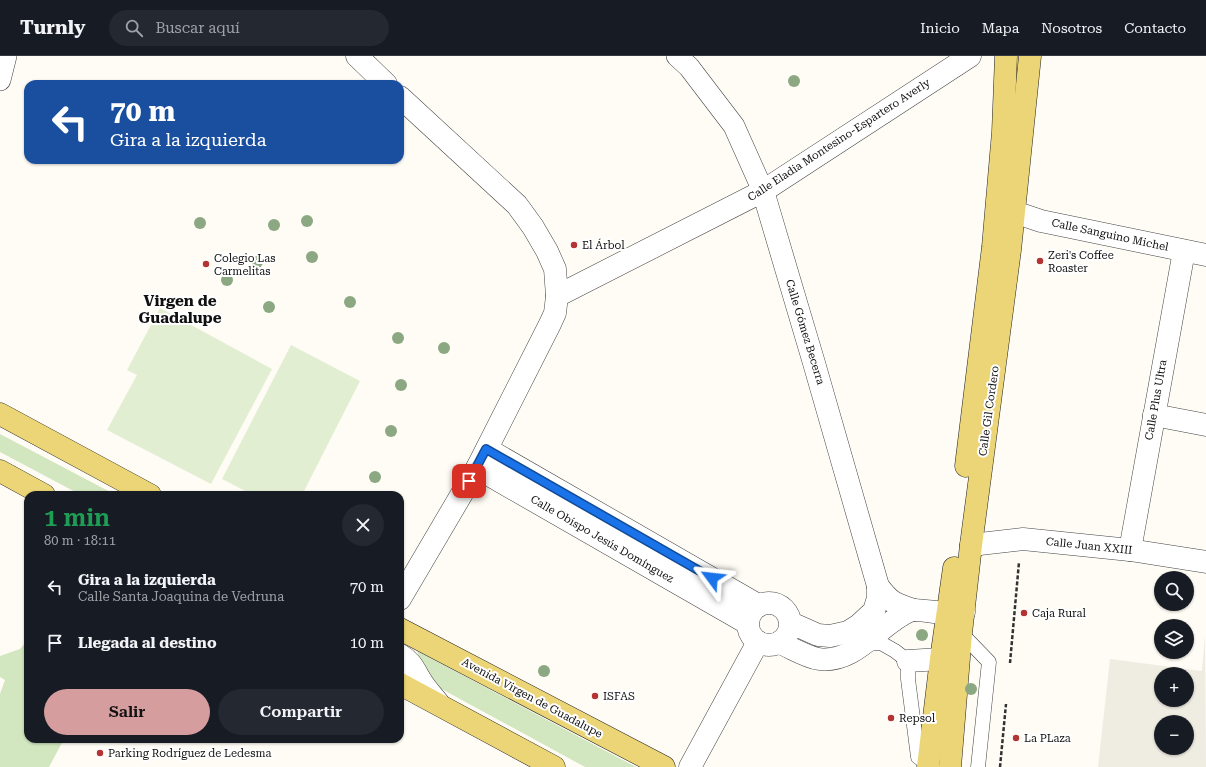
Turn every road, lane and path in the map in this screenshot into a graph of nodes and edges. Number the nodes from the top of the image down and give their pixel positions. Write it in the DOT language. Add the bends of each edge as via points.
graph roads {
  1 [pos="6,56"];
  2 [pos="357,56"];
  3 [pos="970,56"];
  4 [pos="1006,56"];
  5 [pos="1030,56"];
  6 [pos="688,60"];
  7 [pos="0,80"];
  8 [pos="382,80"];
  9 [pos="404,101"];
  10 [pos="763,191"];
  11 [pos="1014,212"];
  12 [pos="1184,251"];
  13 [pos="1206,255"];
  14 [pos="557,296"];
  15 [pos="0,414"];
  16 [pos="1154,415"];
  17 [pos="1206,425"];
  18 [pos="486,449"];
  19 [pos="477,468"];
  20 [pos="0,471"];
  21 [pos="37,491"];
  22 [pos="143,491"];
  23 [pos="1023,539"];
  24 [pos="971,545"];
  25 [pos="1130,550"];
  26 [pos="1206,562"];
  27 [pos="878,586"];
  28 [pos="404,592"];
  29 [pos="914,610"];
  30 [pos="956,612"];
  31 [pos="753,614"];
  32 [pos="791,623"];
  33 [pos="404,631"];
  34 [pos="961,633"];
  35 [pos="758,642"];
  36 [pos="780,643"];
  37 [pos="864,644"];
  38 [pos="404,657"];
  39 [pos="941,659"];
  40 [pos="908,661"];
  41 [pos="1009,669"];
  42 [pos="404,686"];
  43 [pos="1006,699"];
  44 [pos="439,704"];
  45 [pos="936,766"];
  46 [pos="554,767"];
  47 [pos="664,767"];
  48 [pos="690,767"];
  49 [pos="978,767"];
  50 [pos="1000,767"];
  1 -- 7 [label="street"];
  2 -- 8 [label="street"];
  3 -- 10 [label="street, Calle Eladia Montesino-Espartero Averly"];
  4 -- 30 [label="main road, Calle Gil Cordero" via="994,247"];
  5 -- 11 [label="main road, Calle Gil Cordero"];
  6 -- 10 [label="street, Calle Gómez Becerra" via="734,126"];
  9 -- 14 [label="street" via="517,205 533,227 555,269"];
  10 -- 14 [label="street, Calle Eladia Montesino-Espartero Averly"];
  10 -- 27 [label="street, Calle Gómez Becerra"];
  11 -- 12 [label="street, Calle Sanguino Michel" via="1041,221"];
  11 -- 24 [label="main road, Calle Gil Cordero"];
  12 -- 13 [label="street, Calle Sanguino Michel"];
  12 -- 16 [label="street, Calle Plus Ultra"];
  14 -- 18 [label="street" via="555,313 550,324"];
  15 -- 22 [label="main road"];
  16 -- 17 [label="street"];
  16 -- 25 [label="street, Calle Plus Ultra"];
  18 -- 19 [label="street"];
  18 -- 31 [label="street, Calle Obispo Jesús Domínguez"];
  19 -- 28 [label="street"];
  19 -- 31 [label="street, Calle Obispo Jesús Domínguez"];
  20 -- 21 [label="main road"];
  23 -- 24 [label="street, Calle Juan XXIII"];
  23 -- 25 [label="street, Calle Juan XXIII"];
  23 -- 41 [label="path"];
  24 -- 30 [label="main road, Calle Gil Cordero"];
  25 -- 26 [label="street, Calle Juan XXIII"];
  27 -- 29 [label="street, Calle Gómez Becerra" via="888,599"];
  27 -- 32 [label="street" via="874,611 848,632 830,636 818,635"];
  29 -- 30 [label="street"];
  29 -- 37 [label="street" via="896,618"];
  30 -- 34 [label="main road, Calle Gil Cordero"];
  30 -- 39 [label="main road, Calle Gil Cordero"];
  31 -- 32 [label="street" via="772,602 784,609"];
  31 -- 35 [label="street" via="750,634"];
  32 -- 36 [label="street" via="788,634"];
  33 -- 47 [label="main road, Avenida Virgen de Guadalupe"];
  34 -- 45 [label="main road, Calle Gil Cordero"];
  34 -- 49 [label="lane" via="989,662"];
  35 -- 36 [label="street" via="765,645"];
  35 -- 48 [label="street"];
  36 -- 37 [label="street" via="820,659 834,658"];
  37 -- 40 [label="lane" via="881,643"];
  38 -- 44 [label="street" via="415,668"];
  39 -- 40 [label="street"];
  39 -- 45 [label="main road, Calle Gil Cordero"];
  40 -- 45 [label="lane" via="918,757"];
  42 -- 44 [label="main road"];
  43 -- 50 [label="path"];
  44 -- 46 [label="main road"];
}
